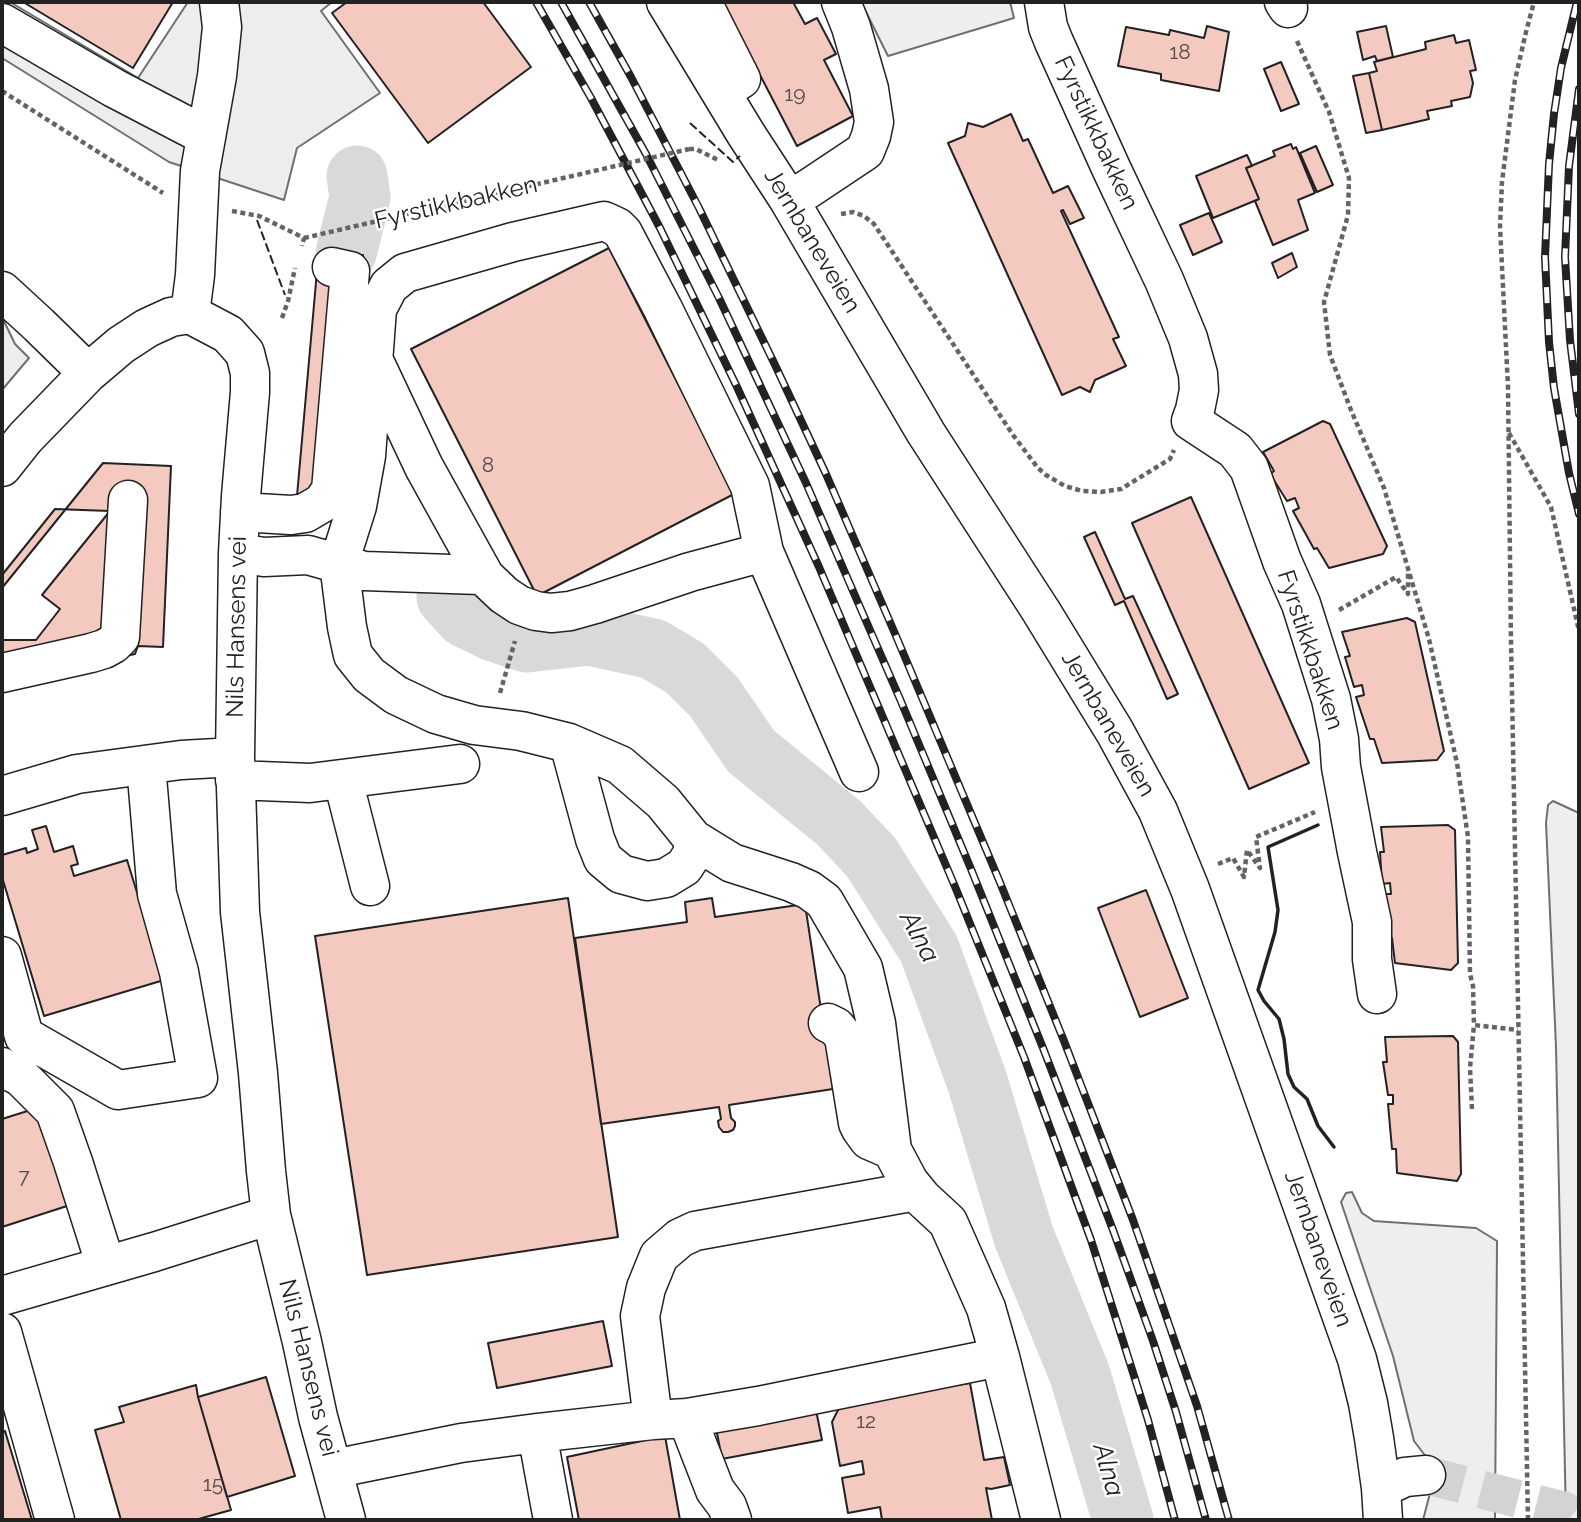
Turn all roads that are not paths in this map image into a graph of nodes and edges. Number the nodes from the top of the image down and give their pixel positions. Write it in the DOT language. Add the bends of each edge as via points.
graph roads {
  1 [pos="219,2"];
  2 [pos="666,2"];
  3 [pos="702,2"];
  4 [pos="841,2"];
  5 [pos="1044,2"];
  6 [pos="2,23"];
  7 [pos="720,92"];
  8 [pos="206,136"];
  9 [pos="799,194"];
  10 [pos="309,261"];
  11 [pos="2,291"];
  12 [pos="190,314"];
  13 [pos="373,359"];
  14 [pos="88,373"];
  15 [pos="2,467"];
  16 [pos="128,500"];
  17 [pos="240,512"];
  18 [pos="764,552"];
  19 [pos="238,553"];
  20 [pos="340,563"];
  21 [pos="485,577"];
  22 [pos="2,673"];
  23 [pos="569,743"];
  24 [pos="460,764"];
  25 [pos="146,765"];
  26 [pos="235,769"];
  27 [pos="859,772"];
  28 [pos="343,780"];
  29 [pos="2,796"];
  30 [pos="693,839"];
  31 [pos="370,886"];
  32 [pos="2,956"];
  33 [pos="1377,995"];
  34 [pos="828,1023"];
  35 [pos="2,1067"];
  36 [pos="892,1150"];
  37 [pos="916,1191"];
  38 [pos="271,1215"];
  39 [pos="106,1266"];
  40 [pos="2,1296"];
  41 [pos="2,1332"];
  42 [pos="1000,1357"];
  43 [pos="670,1419"];
  44 [pos="537,1433"];
  45 [pos="333,1469"];
  46 [pos="1426,1475"];
  47 [pos="1382,1504"];
  48 [pos="55,1520"];
  49 [pos="346,1520"];
  50 [pos="553,1520"];
  51 [pos="732,1520"];
  52 [pos="1041,1520"];
  1 -- 8 [label="street" via="222,27"];
  2 -- 7 [label="street, Jernbaneveien"];
  3 -- 7 [label="street" via="741,79"];
  4 -- 9 [label="street" via="869,89 872,136 865,151"];
  5 -- 33 [label="street, Fyrstikkbakken" via="1054,42 1188,338 1199,390 1191,421 1235,450 1249,468 1301,604 1339,739 1371,922"];
  6 -- 8 [label="street"];
  7 -- 9 [label="street, Jernbaneveien"];
  8 -- 12 [label="street"];
  9 -- 47 [label="street, Jernbaneveien" via="926,433 1041,611 1158,811 1190,889 1357,1360"];
  10 -- 17 [label="street" via="350,271 331,490 322,503 305,513"];
  11 -- 14 [label="street"];
  12 -- 14 [label="street" via="148,327"];
  12 -- 17 [label="street, Nils Hansens vei" via="228,334 245,353 250,373"];
  13 -- 18 [label="street" via="377,309 389,286 405,273 604,221 617,227 750,486"];
  13 -- 20 [label="street" via="366,456"];
  13 -- 21 [label="street" via="424,467"];
  14 -- 15 [label="street"];
  16 -- 22 [label="street" via="120,637 91,653"];
  17 -- 19 [label="street, Nils Hansens vei"];
  18 -- 21 [label="street" via="551,613 519,604"];
  18 -- 27 [label="street"];
  19 -- 20 [label="street" via="307,555"];
  19 -- 26 [label="street, Nils Hansens vei"];
  20 -- 21 [label="street" via="364,571"];
  20 -- 23 [label="street" via="354,655 369,675 396,695 436,714"];
  23 -- 30 [label="street" via="620,765 663,802"];
  23 -- 30 [label="street" via="599,849 603,859 621,874 647,881 666,878 684,867 693,853"];
  24 -- 28 [label="street"];
  25 -- 26 [label="street" via="204,758"];
  25 -- 29 [label="street" via="76,774"];
  25 -- 32 [label="street" via="157,894 179,972 198,1078 118,1090 24,1036"];
  26 -- 28 [label="street" via="310,783"];
  26 -- 38 [label="street, Nils Hansens vei" via="240,912"];
  28 -- 31 [label="street"];
  30 -- 36 [label="street" via="732,863 791,882 824,901 863,968 876,1023"];
  34 -- 36 [label="street" via="844,1037 861,1129 869,1140"];
  35 -- 39 [label="street" via="21,1077 55,1111"];
  36 -- 37 [label="street"];
  37 -- 42 [label="street" via="948,1222 986,1308"];
  37 -- 43 [label="street" via="695,1231 659,1256 640,1316"];
  38 -- 39 [label="street"];
  38 -- 45 [label="street, Nils Hansens vei"];
  39 -- 40 [label="street"];
  41 -- 48 [label="street"];
  42 -- 43 [label="street"];
  42 -- 52 [label="street"];
  43 -- 44 [label="street"];
  43 -- 51 [label="street"];
  44 -- 45 [label="street"];
  44 -- 50 [label="street"];
  45 -- 49 [label="street, Nils Hansens vei"];
  46 -- 47 [label="street" via="1405,1477"];
}
